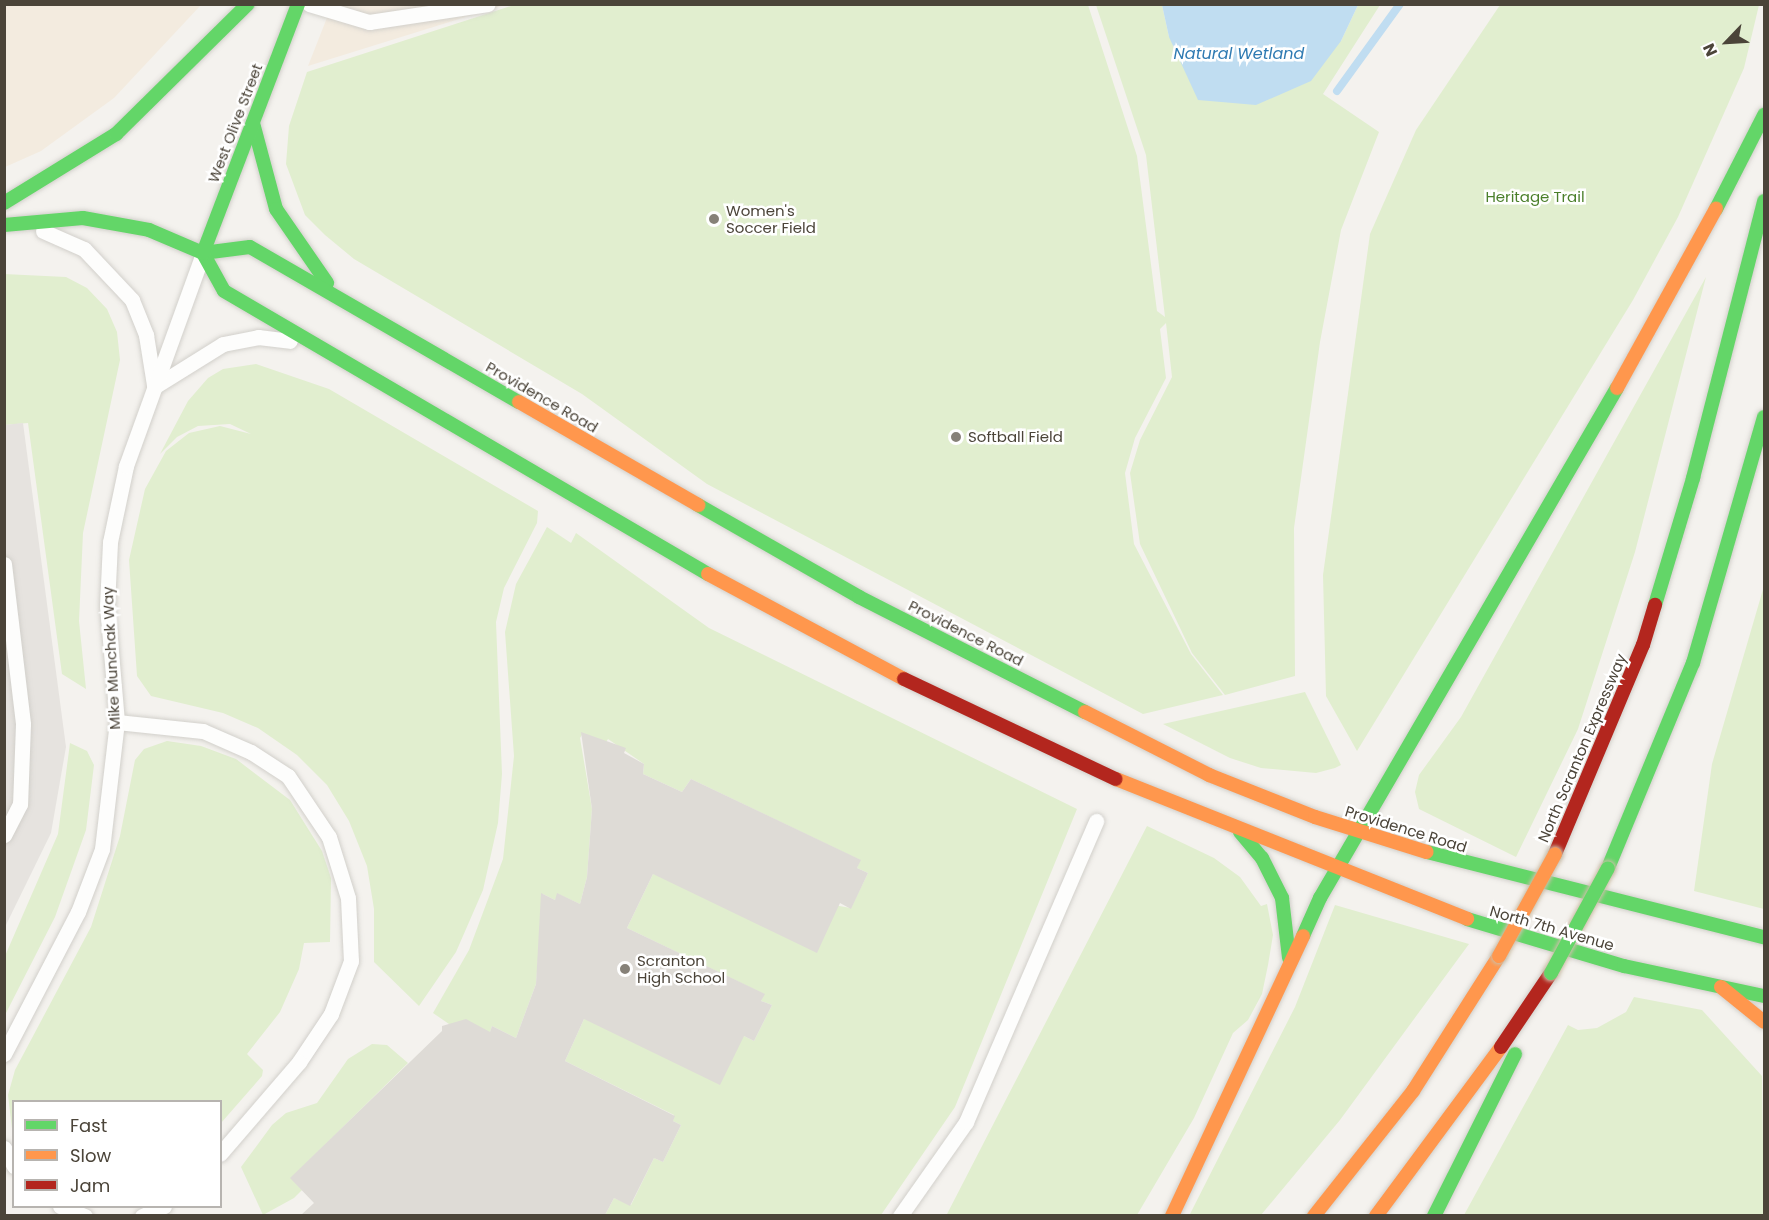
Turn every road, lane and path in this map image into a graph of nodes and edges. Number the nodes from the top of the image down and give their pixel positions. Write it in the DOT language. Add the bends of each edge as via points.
graph roads {
  1 [pos="248,4"];
  2 [pos="298,4"];
  3 [pos="309,4"];
  4 [pos="488,4"];
  5 [pos="1764,114"];
  6 [pos="253,123"];
  7 [pos="1764,201"];
  8 [pos="4,202"];
  9 [pos="20,223"];
  10 [pos="4,225"];
  11 [pos="203,253"];
  12 [pos="338,297"];
  13 [pos="322,347"];
  14 [pos="154,387"];
  15 [pos="1764,417"];
  16 [pos="4,564"];
  17 [pos="117,722"];
  18 [pos="1096,821"];
  19 [pos="1359,831"];
  20 [pos="1240,832"];
  21 [pos="4,835"];
  22 [pos="1337,870"];
  23 [pos="1764,937"];
  24 [pos="1289,965"];
  25 [pos="1551,973"];
  26 [pos="1721,987"];
  27 [pos="1764,996"];
  28 [pos="1764,1022"];
  29 [pos="4,1054"];
  30 [pos="222,1152"];
  31 [pos="66,1208"];
  32 [pos="159,1208"];
  33 [pos="85,1215"];
  34 [pos="142,1215"];
  35 [pos="900,1215"];
  36 [pos="1172,1215"];
  37 [pos="1314,1215"];
  38 [pos="1376,1215"];
  39 [pos="1434,1215"];
  1 -- 8 [label="main road" via="116,134"];
  2 -- 6 [label="main road, West Olive Street"];
  3 -- 4 [label="lane" via="369,22"];
  5 -- 19 [label="main road" via="1683,275"];
  6 -- 11 [label="main road, West Olive Street"];
  6 -- 12 [label="main road" via="276,209"];
  7 -- 37 [label="main road, North Scranton Expressway, bridge" via="1662,584 1617,716 1555,854 1499,956 1413,1091"];
  9 -- 10 [label="main road, Providence Road"];
  9 -- 11 [label="main road, Providence Road" via="83,218 125,224"];
  9 -- 14 [label="lane" via="84,249 118,281 146,335"];
  11 -- 12 [label="main road, Providence Road" via="250,247"];
  11 -- 13 [label="main road" via="224,291"];
  11 -- 14 [label="lane, Mike Munchak Way"];
  12 -- 19 [label="main road, Providence Road" via="859,597 1209,775"];
  13 -- 14 [label="lane" via="278,338 239,339 203,353"];
  13 -- 20 [label="main road" via="834,644 1048,749"];
  14 -- 17 [label="lane, Mike Munchak Way" via="126,466 110,542 107,606"];
  15 -- 25 [label="main road, bridge" via="1693,663 1608,868"];
  16 -- 21 [label="lane" via="23,724 20,804"];
  17 -- 29 [label="lane, Mike Munchak Way" via="109,817 97,865 66,938"];
  17 -- 30 [label="lane" via="203,731 251,752 288,776 329,837 348,898 351,961 331,1014 299,1062"];
  18 -- 35 [label="lane" via="966,1122"];
  19 -- 22 [label="main road"];
  19 -- 23 [label="main road, Providence Road" via="1552,889"];
  20 -- 22 [label="main road"];
  20 -- 24 [label="main road" via="1262,858 1282,898"];
  22 -- 24 [label="main road"];
  22 -- 26 [label="main road, North 7th Avenue" via="1537,943"];
  24 -- 36 [label="main road" via="1206,1151"];
  25 -- 38 [label="main road" via="1452,1119"];
  25 -- 39 [label="main road" via="1477,1138"];
  26 -- 27 [label="main road, North 7th Avenue"];
  26 -- 28 [label="main road"];
  31 -- 33 [label="lane"];
  32 -- 34 [label="lane"];
}
